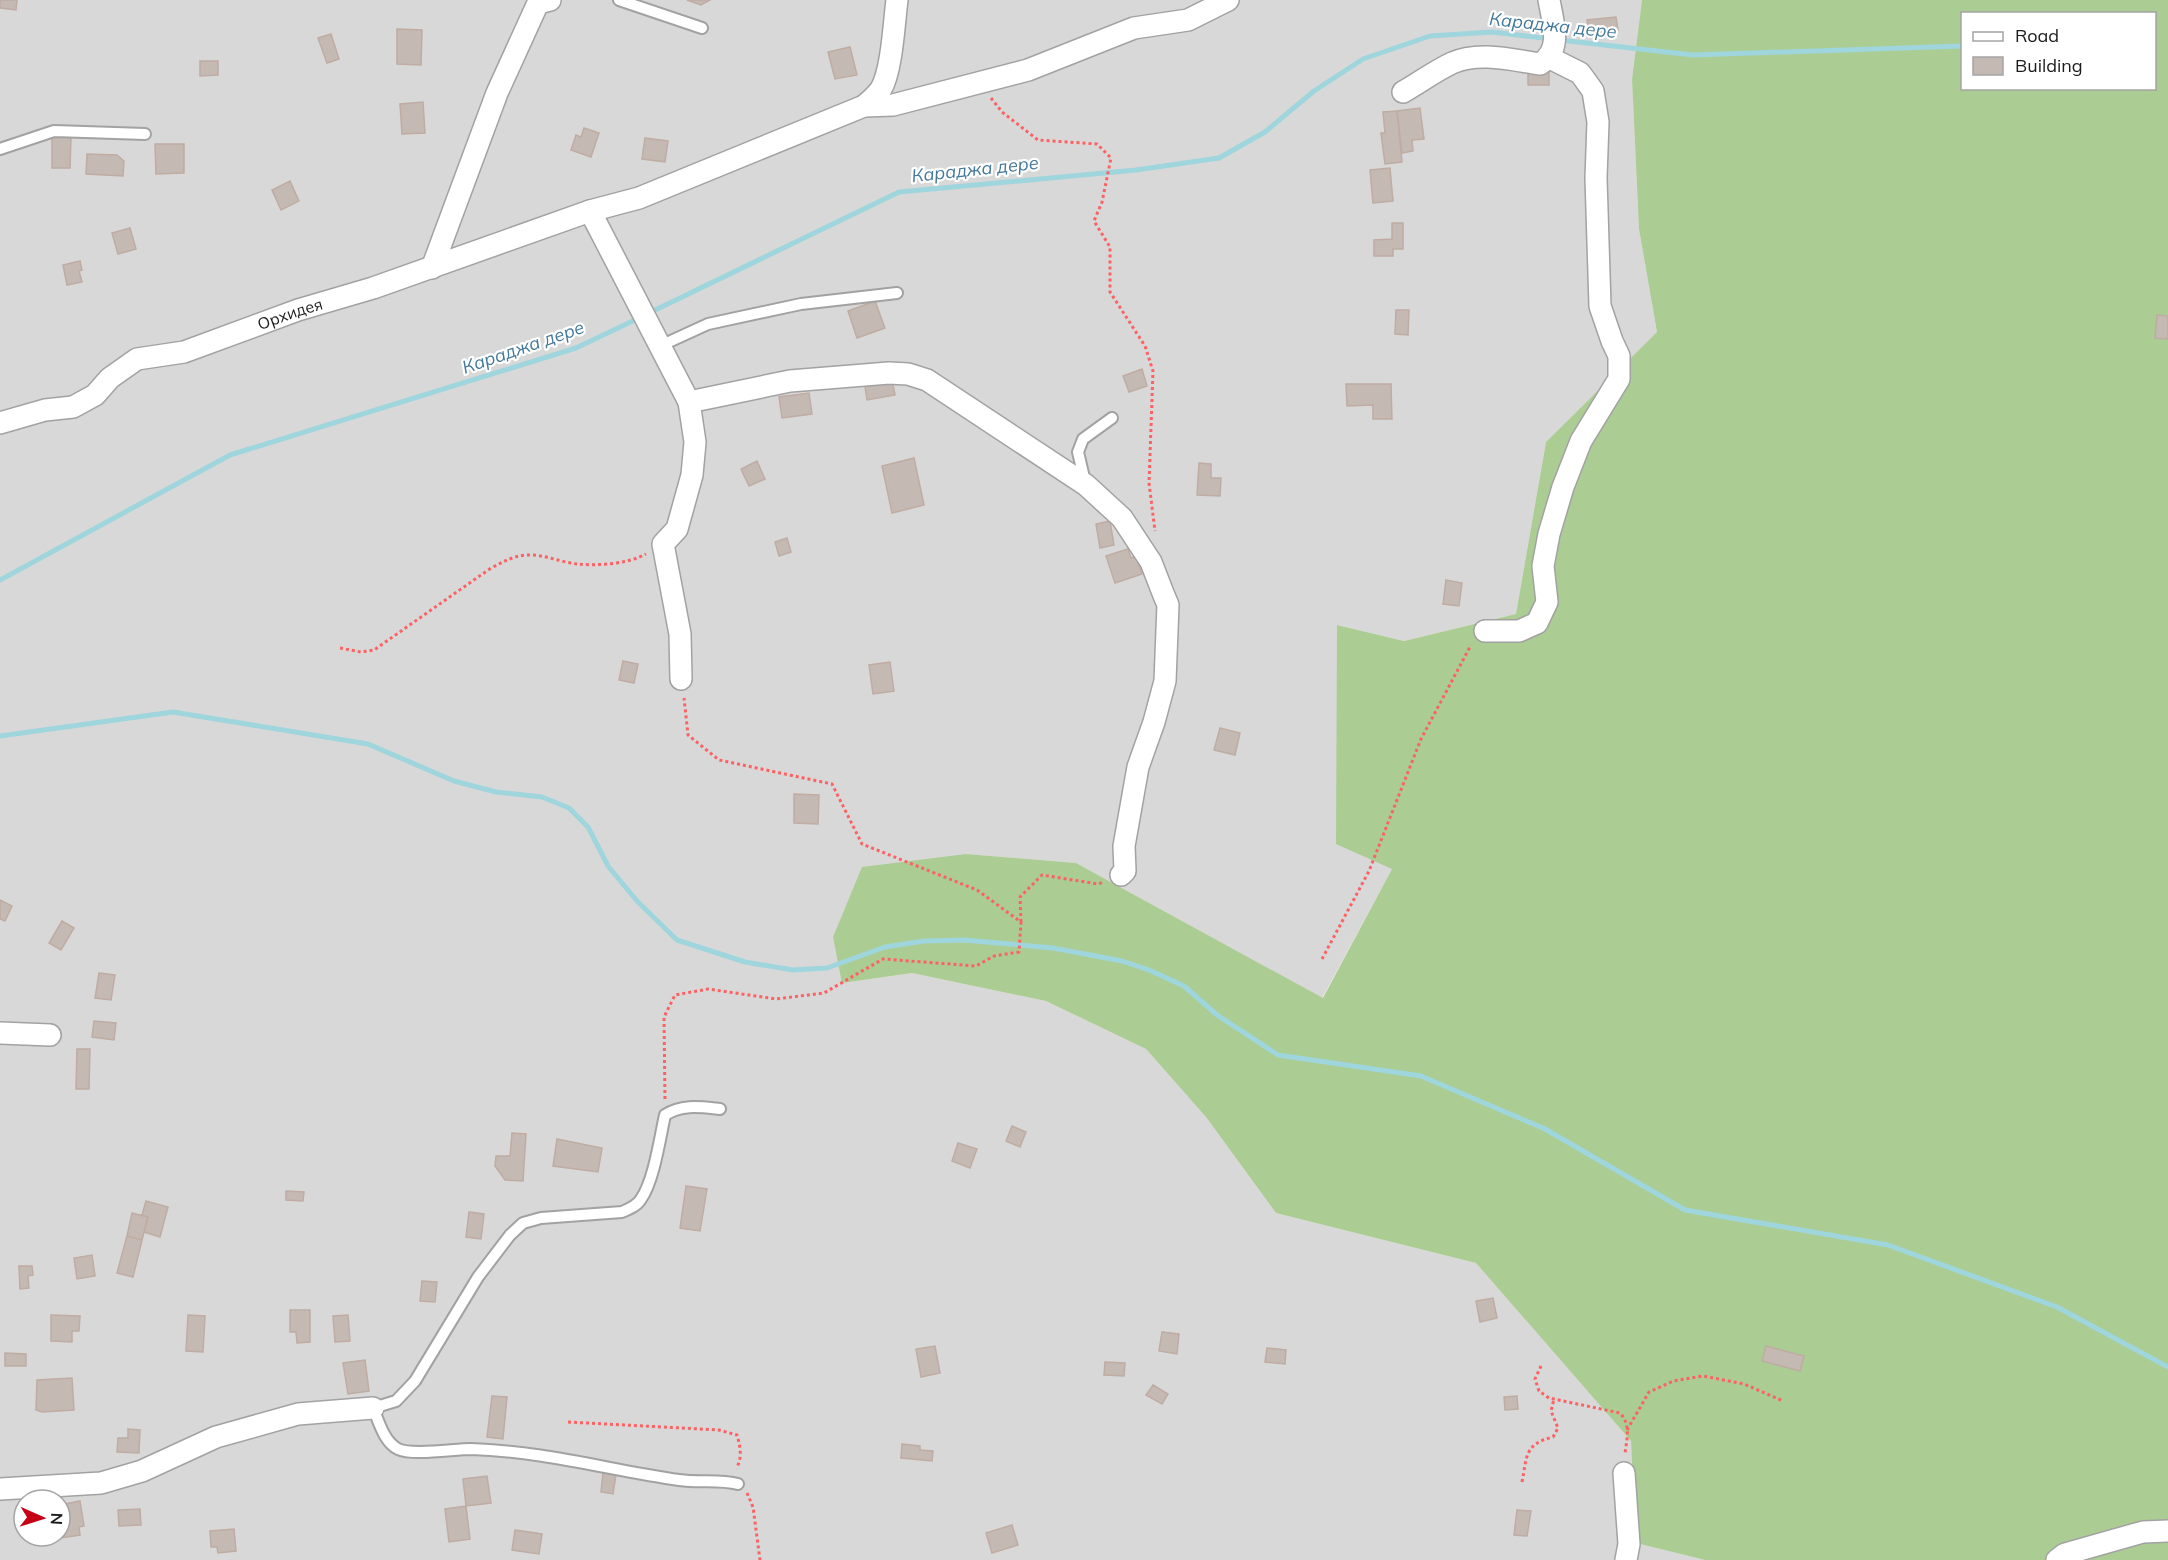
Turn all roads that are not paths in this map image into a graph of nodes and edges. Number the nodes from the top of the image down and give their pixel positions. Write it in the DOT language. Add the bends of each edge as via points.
graph roads {
  1 [pos="619,0"];
  2 [pos="897,0"];
  3 [pos="1228,0"];
  4 [pos="1549,0"];
  5 [pos="542,1"];
  6 [pos="702,28"];
  7 [pos="1553,46"];
  8 [pos="1404,92"];
  9 [pos="864,106"];
  10 [pos="145,134"];
  11 [pos="0,149"];
  12 [pos="590,211"];
  13 [pos="432,268"];
  14 [pos="897,293"];
  15 [pos="660,346"];
  16 [pos="688,402"];
  17 [pos="1112,418"];
  18 [pos="0,423"];
  19 [pos="1086,485"];
  20 [pos="1485,631"];
  21 [pos="681,679"];
  22 [pos="1121,875"];
  23 [pos="0,1033"];
  24 [pos="50,1035"];
  25 [pos="720,1109"];
  26 [pos="373,1408"];
  27 [pos="1624,1473"];
  28 [pos="738,1484"];
  29 [pos="0,1489"];
  30 [pos="2168,1531"];
  31 [pos="1626,1560"];
  32 [pos="2057,1560"];
  1 -- 6 [label="lane"];
  2 -- 9 [label="street" via="882,88"];
  3 -- 9 [label="street" via="1188,20 1134,28 1028,70 892,105"];
  4 -- 7 [label="street"];
  5 -- 13 [label="street" via="497,93"];
  7 -- 8 [label="street" via="1540,64 1504,58 1468,58 1451,63"];
  7 -- 20 [label="street" via="1593,91 1598,122 1600,306 1619,356 1619,379 1581,441 1563,488 1543,566 1547,602 1537,623 1519,631"];
  9 -- 12 [label="street, Орхидея" via="639,198"];
  10 -- 11 [label="lane" via="54,131"];
  12 -- 13 [label="street, Орхидея"];
  12 -- 15 [label="street"];
  13 -- 18 [label="street, Орхидея" via="298,310 184,352 137,359 110,378 95,395 73,407 45,410"];
  14 -- 15 [label="lane" via="801,304 708,324"];
  15 -- 16 [label="street"];
  16 -- 19 [label="street" via="790,381 908,375 927,380"];
  16 -- 21 [label="street" via="694,442 692,475 677,529 663,544 680,634"];
  17 -- 19 [label="lane" via="1083,439 1078,452"];
  19 -- 22 [label="street" via="1122,518 1151,562 1168,605 1165,681 1138,767 1124,846 1125,871"];
  23 -- 24 [label="street"];
  25 -- 26 [label="lane" via="692,1106 675,1108 665,1115 650,1181 642,1199 631,1209 523,1223 478,1277 415,1381 396,1401"];
  26 -- 28 [label="lane" via="389,1444 401,1451 471,1449 536,1455 681,1480"];
  26 -- 29 [label="street" via="298,1414 216,1437 142,1471 101,1484"];
  27 -- 31 [label="street" via="1629,1544"];
  30 -- 32 [label="street" via="2143,1532 2065,1554"];
}
